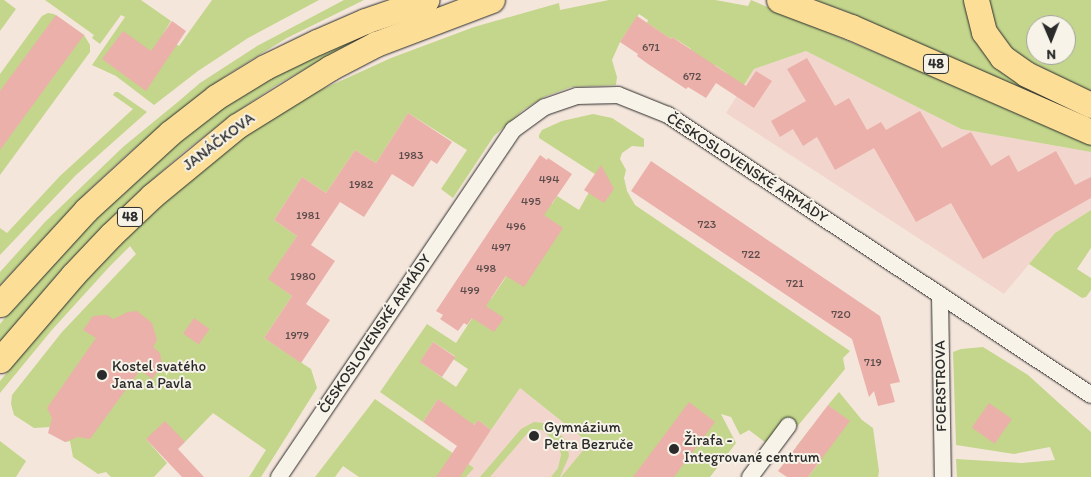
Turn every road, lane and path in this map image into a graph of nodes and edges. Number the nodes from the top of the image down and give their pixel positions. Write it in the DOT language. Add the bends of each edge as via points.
graph roads {
  1 [pos="426,0"];
  2 [pos="492,0"];
  3 [pos="779,0"];
  4 [pos="976,0"];
  5 [pos="1091,105"];
  6 [pos="1091,132"];
  7 [pos="940,294"];
  8 [pos="0,304"];
  9 [pos="0,360"];
  10 [pos="1091,395"];
  11 [pos="788,426"];
  12 [pos="279,477"];
  13 [pos="750,477"];
  14 [pos="943,477"];
  1 -- 8 [label="main road, 48" via="317,42 265,67 216,97 170,133 93,203"];
  2 -- 9 [label="main road, JANÁČKOVA / 48" via="376,44 330,68 237,126 165,184 111,235"];
  3 -- 6 [label="main road, 48" via="851,27"];
  4 -- 5 [label="main road" via="984,32 1002,57 1033,78"];
  7 -- 10 [label="street, ČESKOSLOVENSKÉ ARMÁDY"];
  7 -- 12 [label="street, ČESKOSLOVENSKÉ ARMÁDY" via="668,115 618,95 577,96 545,107 513,130"];
  7 -- 14 [label="street, FOERSTROVA"];
  11 -- 13 [label="street"];
}
